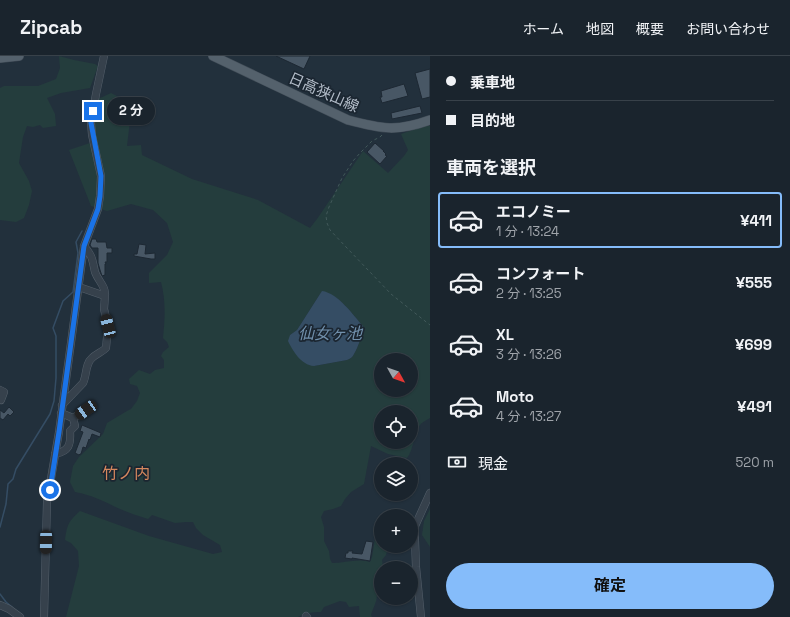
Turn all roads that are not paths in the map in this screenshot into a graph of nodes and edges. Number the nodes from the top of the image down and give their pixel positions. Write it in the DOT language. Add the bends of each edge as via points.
graph roads {
  1 [pos="19,56"];
  2 [pos="104,56"];
  3 [pos="213,56"];
  4 [pos="0,58"];
  5 [pos="430,120"];
  6 [pos="84,246"];
  7 [pos="79,286"];
  8 [pos="105,294"];
  9 [pos="0,390"];
  10 [pos="2,400"];
  11 [pos="61,409"];
  12 [pos="86,410"];
  13 [pos="73,418"];
  14 [pos="55,454"];
  15 [pos="430,494"];
  16 [pos="0,606"];
  17 [pos="20,617"];
  18 [pos="44,617"];
  19 [pos="422,617"];
  1 -- 4 [label="main road"];
  2 -- 6 [label="street" via="91,123 101,176 100,196 98,209"];
  3 -- 5 [label="main road, 日高狭山線" via="348,120 383,128 402,128"];
  6 -- 7 [label="street"];
  6 -- 8 [label="street" via="91,255"];
  7 -- 8 [label="street"];
  7 -- 11 [label="street"];
  8 -- 11 [label="street" via="104,309 108,326 106,348 92,358 83,383"];
  9 -- 10 [label="street" via="4,392"];
  11 -- 13 [label="street"];
  11 -- 14 [label="street"];
  12 -- 13 [label="street"];
  13 -- 14 [label="street" via="75,426 70,431 67,449"];
  14 -- 18 [label="street" via="47,502"];
  15 -- 19 [label="street" via="415,526 416,567"];
  16 -- 17 [label="street"];
}
